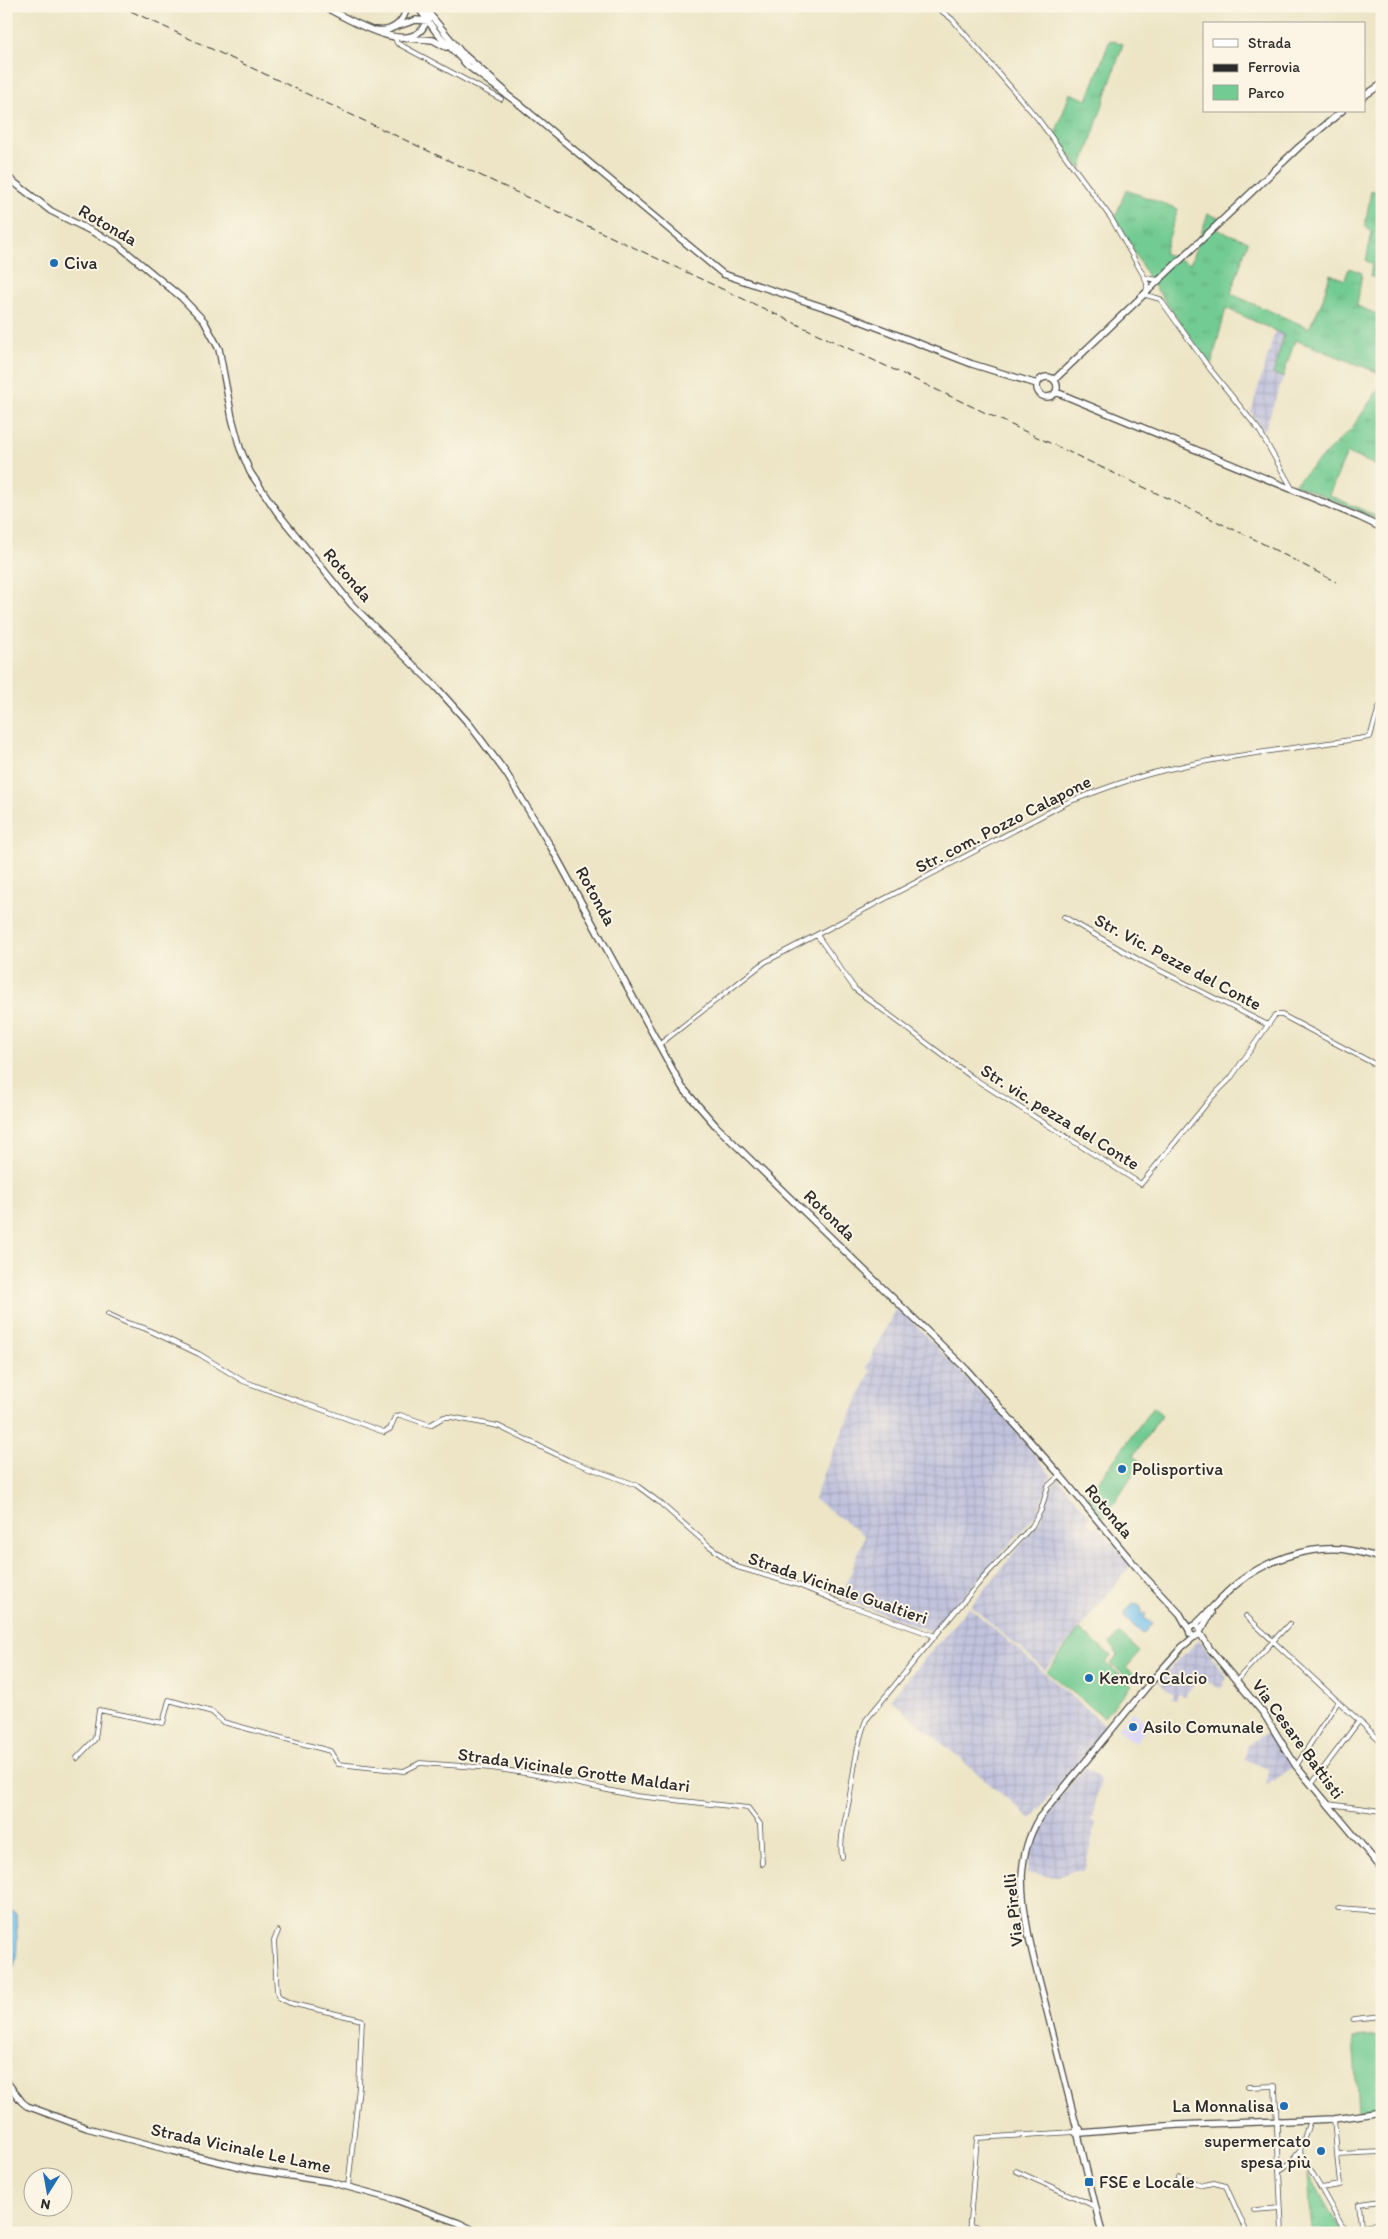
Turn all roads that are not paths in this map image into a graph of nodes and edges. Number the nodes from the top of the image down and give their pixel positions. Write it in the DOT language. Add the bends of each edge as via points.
graph roads {
  1 [pos="323,6"];
  2 [pos="408,6"];
  3 [pos="420,6"];
  4 [pos="935,6"];
  5 [pos="427,20"];
  6 [pos="395,27"];
  7 [pos="370,29"];
  8 [pos="398,38"];
  9 [pos="462,53"];
  10 [pos="1382,84"];
  11 [pos="1366,95"];
  12 [pos="502,97"];
  13 [pos="519,104"];
  14 [pos="1341,112"];
  15 [pos="6,176"];
  16 [pos="1145,278"];
  17 [pos="1160,280"];
  18 [pos="1146,295"];
  19 [pos="1054,380"];
  20 [pos="1037,384"];
  21 [pos="1056,392"];
  22 [pos="1293,490"];
  23 [pos="1382,528"];
  24 [pos="1380,707"];
  25 [pos="1064,917"];
  26 [pos="817,935"];
  27 [pos="1268,1025"];
  28 [pos="660,1044"];
  29 [pos="1382,1068"];
  30 [pos="108,1314"];
  31 [pos="1060,1475"];
  32 [pos="1382,1558"];
  33 [pos="1214,1608"];
  34 [pos="1180,1614"];
  35 [pos="1246,1616"];
  36 [pos="1289,1624"];
  37 [pos="1195,1625"];
  38 [pos="1189,1631"];
  39 [pos="1198,1634"];
  40 [pos="935,1636"];
  41 [pos="1273,1643"];
  42 [pos="1182,1647"];
  43 [pos="1236,1681"];
  44 [pos="1338,1701"];
  45 [pos="1359,1721"];
  46 [pos="1382,1742"];
  47 [pos="77,1758"];
  48 [pos="1296,1766"];
  49 [pos="1311,1785"];
  50 [pos="1326,1803"];
  51 [pos="1382,1811"];
  52 [pos="842,1857"];
  53 [pos="762,1864"];
  54 [pos="1382,1869"];
  55 [pos="1338,1908"];
  56 [pos="1382,1911"];
  57 [pos="278,1932"];
  58 [pos="1382,2016"];
  59 [pos="1353,2019"];
  60 [pos="6,2081"];
  61 [pos="1248,2087"];
  62 [pos="1382,2112"];
  63 [pos="1334,2119"];
  64 [pos="1310,2120"];
  65 [pos="1277,2122"];
  66 [pos="1078,2132"];
  67 [pos="1300,2151"];
  68 [pos="1382,2152"];
  69 [pos="1337,2154"];
  70 [pos="1016,2171"];
  71 [pos="1280,2171"];
  72 [pos="1179,2177"];
  73 [pos="348,2187"];
  74 [pos="1321,2188"];
  75 [pos="1382,2201"];
  76 [pos="1281,2208"];
  77 [pos="1096,2209"];
  78 [pos="1254,2210"];
  79 [pos="1382,2223"];
  80 [pos="970,2226"];
  81 [pos="1361,2226"];
  82 [pos="479,2233"];
  83 [pos="969,2233"];
  84 [pos="997,2233"];
  85 [pos="1102,2233"];
  86 [pos="1247,2233"];
  87 [pos="1282,2233"];
  88 [pos="1346,2233"];
  89 [pos="1362,2233"];
  1 -- 7 [label="main road"];
  2 -- 6 [label="main road" via="403,19"];
  3 -- 5 [label="main road"];
  3 -- 9 [label="main road"];
  4 -- 16 [label="street" via="952,19 1038,119 1111,218"];
  5 -- 6 [label="main road"];
  5 -- 8 [label="main road" via="414,34"];
  5 -- 9 [label="main road"];
  5 -- 12 [label="main road" via="468,66"];
  6 -- 7 [label="main road" via="384,31"];
  7 -- 8 [label="main road" via="386,37"];
  8 -- 12 [label="street" via="397,43"];
  8 -- 12 [label="main road" via="425,38 439,42"];
  9 -- 13 [label="main road"];
  10 -- 11 [label="main road"];
  12 -- 13 [label="main road"];
  13 -- 20 [label="main road" via="723,274 835,311 972,364"];
  14 -- 17 [label="main road"];
  15 -- 28 [label="main road, Rotonda" via="51,211 117,244 182,298 204,321 219,349 234,425 250,472 277,512 352,605 442,694 506,773 551,847"];
  16 -- 17 [label="street"];
  16 -- 18 [label="street"];
  17 -- 18 [label="main road"];
  18 -- 19 [label="main road"];
  18 -- 22 [label="street" via="1160,299 1259,430"];
  19 -- 20 [label="main road" via="1045,377"];
  19 -- 21 [label="main road" via="1058,387"];
  20 -- 21 [label="main road" via="1043,397 1050,397"];
  21 -- 22 [label="main road"];
  22 -- 23 [label="main road"];
  24 -- 26 [label="street, Str. com. Pozzo Calapone" via="1370,737 1208,762 1112,785 1076,800"];
  25 -- 27 [label="street, Str. Vic. Pezze del Conte" via="1139,960"];
  26 -- 27 [label="street, Str. vic. pezza del Conte" via="854,989 973,1078 1141,1184 1230,1079"];
  26 -- 28 [label="street, Str. com. Pozzo Calapone" via="748,974"];
  27 -- 29 [label="street, Str. Vic. Pezze del Conte" via="1275,1015 1282,1015"];
  28 -- 31 [label="main road, Rotonda" via="682,1087 716,1126 960,1363"];
  30 -- 40 [label="street, Strada Vicinale Gualtieri" via="199,1354 244,1381 384,1432 400,1415 430,1425 451,1417 498,1426 568,1460 636,1485 737,1568 798,1585"];
  31 -- 34 [label="main road, Rotonda" via="1143,1575"];
  31 -- 40 [label="street, Strada Vicinale Gualtieri" via="1048,1486 1032,1526"];
  32 -- 33 [label="main road" via="1342,1549 1300,1553 1253,1572"];
  33 -- 37 [label="main road"];
  33 -- 39 [label="main road, Via Pirelli"];
  34 -- 37 [label="main road"];
  34 -- 38 [label="main road, Rotonda"];
  35 -- 41 [label="street"];
  36 -- 41 [label="street"];
  37 -- 38 [label="main road"];
  37 -- 39 [label="main road"];
  38 -- 39 [label="main road, Rotonda"];
  38 -- 42 [label="main road, Via Pirelli"];
  39 -- 42 [label="main road, Via Pirelli"];
  39 -- 43 [label="main road, Via Cesare Battisti"];
  40 -- 52 [label="street" via="866,1720 860,1736 843,1830"];
  41 -- 43 [label="street"];
  41 -- 44 [label="street"];
  42 -- 66 [label="main road, Via Pirelli" via="1040,1818 1026,1850 1022,1875 1034,1958"];
  43 -- 48 [label="main road, Via Cesare Battisti" via="1264,1714"];
  44 -- 45 [label="street"];
  44 -- 48 [label="street"];
  45 -- 46 [label="street"];
  45 -- 49 [label="street"];
  47 -- 53 [label="street, Strada Vicinale Grotte Maldari" via="95,1740 99,1710 163,1723 169,1700 212,1712 223,1722 330,1752 338,1764 404,1771 420,1763 491,1768 636,1796 748,1808 760,1824"];
  48 -- 49 [label="main road, Via Cesare Battisti"];
  49 -- 50 [label="main road, Via Cesare Battisti"];
  50 -- 51 [label="street"];
  50 -- 54 [label="main road, Via Cesare Battisti"];
  55 -- 56 [label="street"];
  57 -- 73 [label="street" via="274,1941 280,1998 362,2020 359,2087"];
  58 -- 59 [label="street"];
  60 -- 73 [label="main road, Strada Vicinale Le Lame" via="27,2106 87,2128 222,2163"];
  61 -- 65 [label="street" via="1275,2086"];
  62 -- 63 [label="main road"];
  63 -- 64 [label="main road"];
  63 -- 69 [label="street"];
  64 -- 65 [label="main road"];
  64 -- 67 [label="street"];
  65 -- 66 [label="main road"];
  65 -- 71 [label="street"];
  66 -- 77 [label="main road, Via Pirelli"];
  66 -- 80 [label="street" via="976,2138"];
  67 -- 71 [label="street"];
  67 -- 74 [label="street"];
  68 -- 69 [label="street"];
  69 -- 74 [label="street" via="1340,2185"];
  70 -- 77 [label="street"];
  71 -- 76 [label="street"];
  72 -- 86 [label="street" via="1202,2186 1214,2183 1226,2186"];
  73 -- 82 [label="main road, Strada Vicinale Le Lame" via="426,2210"];
  74 -- 88 [label="street"];
  75 -- 81 [label="street" via="1359,2204"];
  76 -- 78 [label="street"];
  76 -- 87 [label="street"];
  77 -- 85 [label="main road, Via Pirelli"];
  79 -- 81 [label="street"];
  80 -- 83 [label="street"];
  80 -- 84 [label="street"];
  81 -- 89 [label="street"];
}
